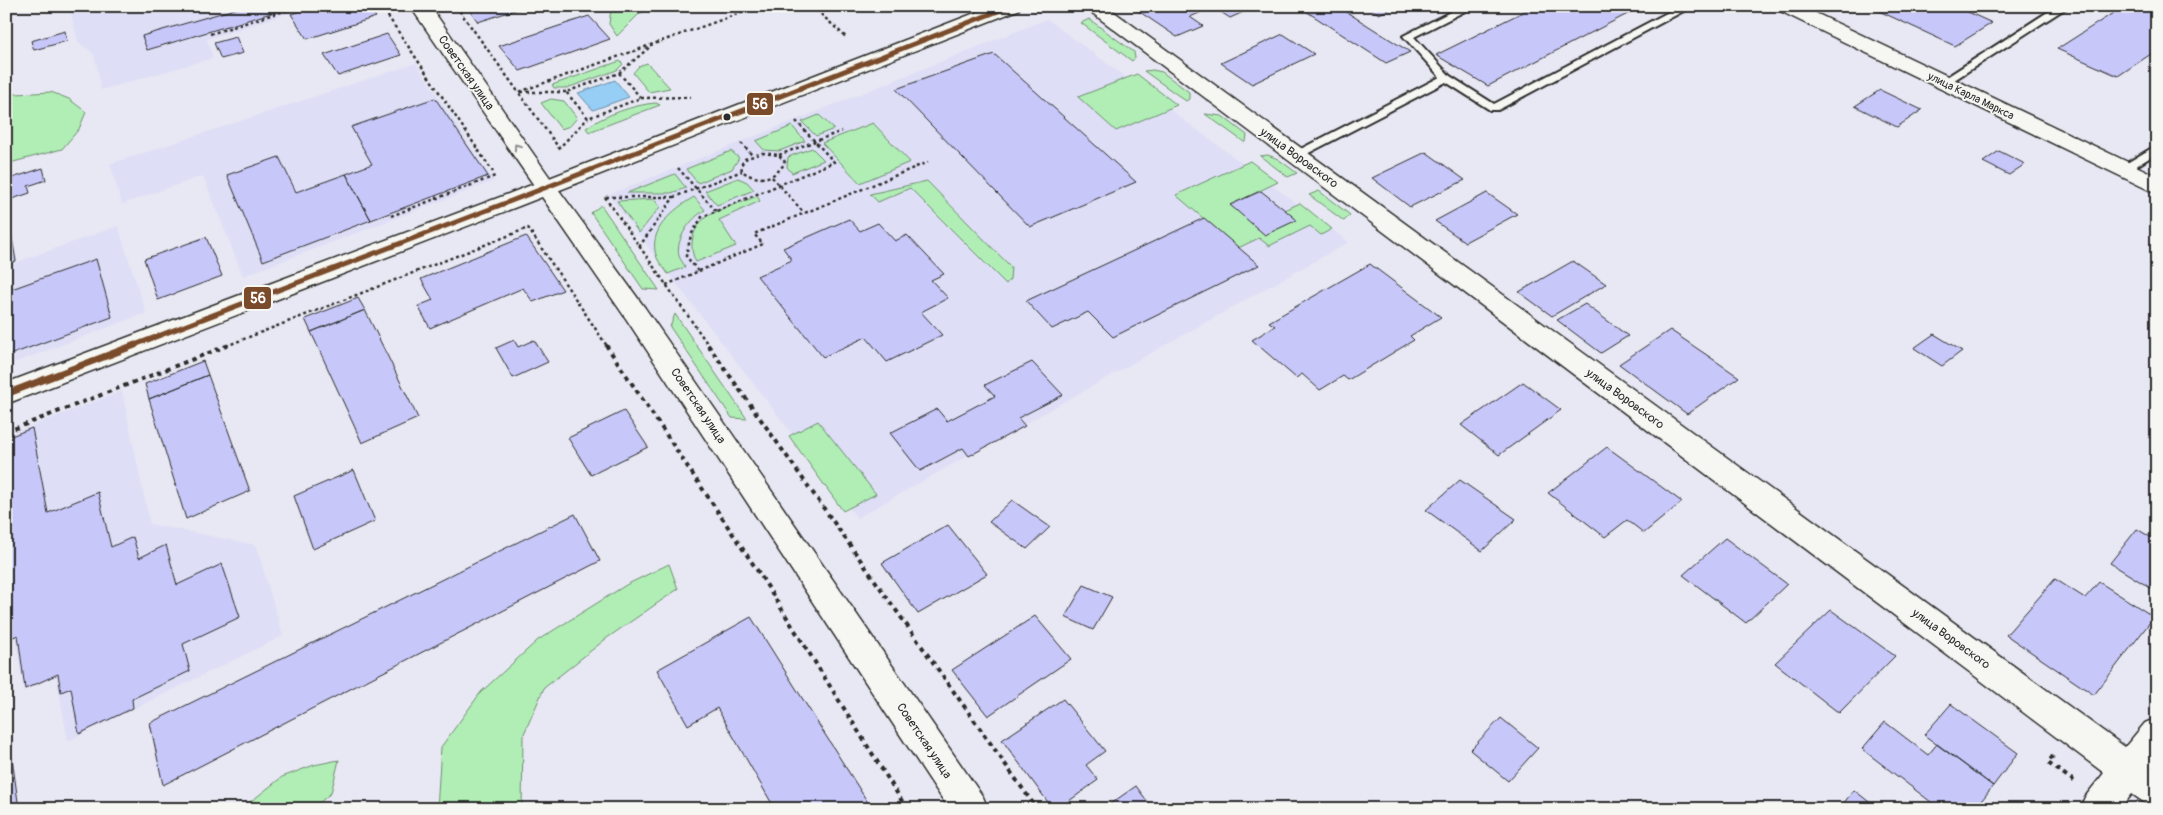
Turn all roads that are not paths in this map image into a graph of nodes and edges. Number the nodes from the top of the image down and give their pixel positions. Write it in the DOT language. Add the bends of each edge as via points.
graph roads {
  1 [pos="420,6"];
  2 [pos="1012,6"];
  3 [pos="1094,6"];
  4 [pos="1470,6"];
  5 [pos="1688,6"];
  6 [pos="1785,6"];
  7 [pos="2064,6"];
  8 [pos="1446,78"];
  9 [pos="1944,82"];
  10 [pos="2157,148"];
  11 [pos="1295,156"];
  12 [pos="2123,169"];
  13 [pos="2157,185"];
  14 [pos="545,187"];
  15 [pos="6,394"];
  16 [pos="2157,734"];
  17 [pos="2129,770"];
  18 [pos="2157,791"];
  19 [pos="970,809"];
  20 [pos="2098,809"];
  14 -- 1 [label="street, Советская улица, one-way"];
  2 -- 14 [label="street"];
  3 -- 11 [label="street, улица Воровского"];
  4 -- 8 [label="lane" via="1408,36"];
  5 -- 8 [label="lane" via="1494,108"];
  6 -- 9 [label="street, улица Карла Маркса"];
  7 -- 9 [label="lane"];
  8 -- 11 [label="lane"];
  9 -- 12 [label="street, улица Карла Маркса"];
  10 -- 12 [label="lane"];
  11 -- 17 [label="street, улица Воровского"];
  12 -- 13 [label="street, улица Карла Маркса"];
  14 -- 15 [label="street"];
  14 -- 19 [label="street, Советская улица" via="636,314"];
  16 -- 17 [label="street"];
  17 -- 18 [label="street, улица Воровского"];
  17 -- 20 [label="street"];
}
